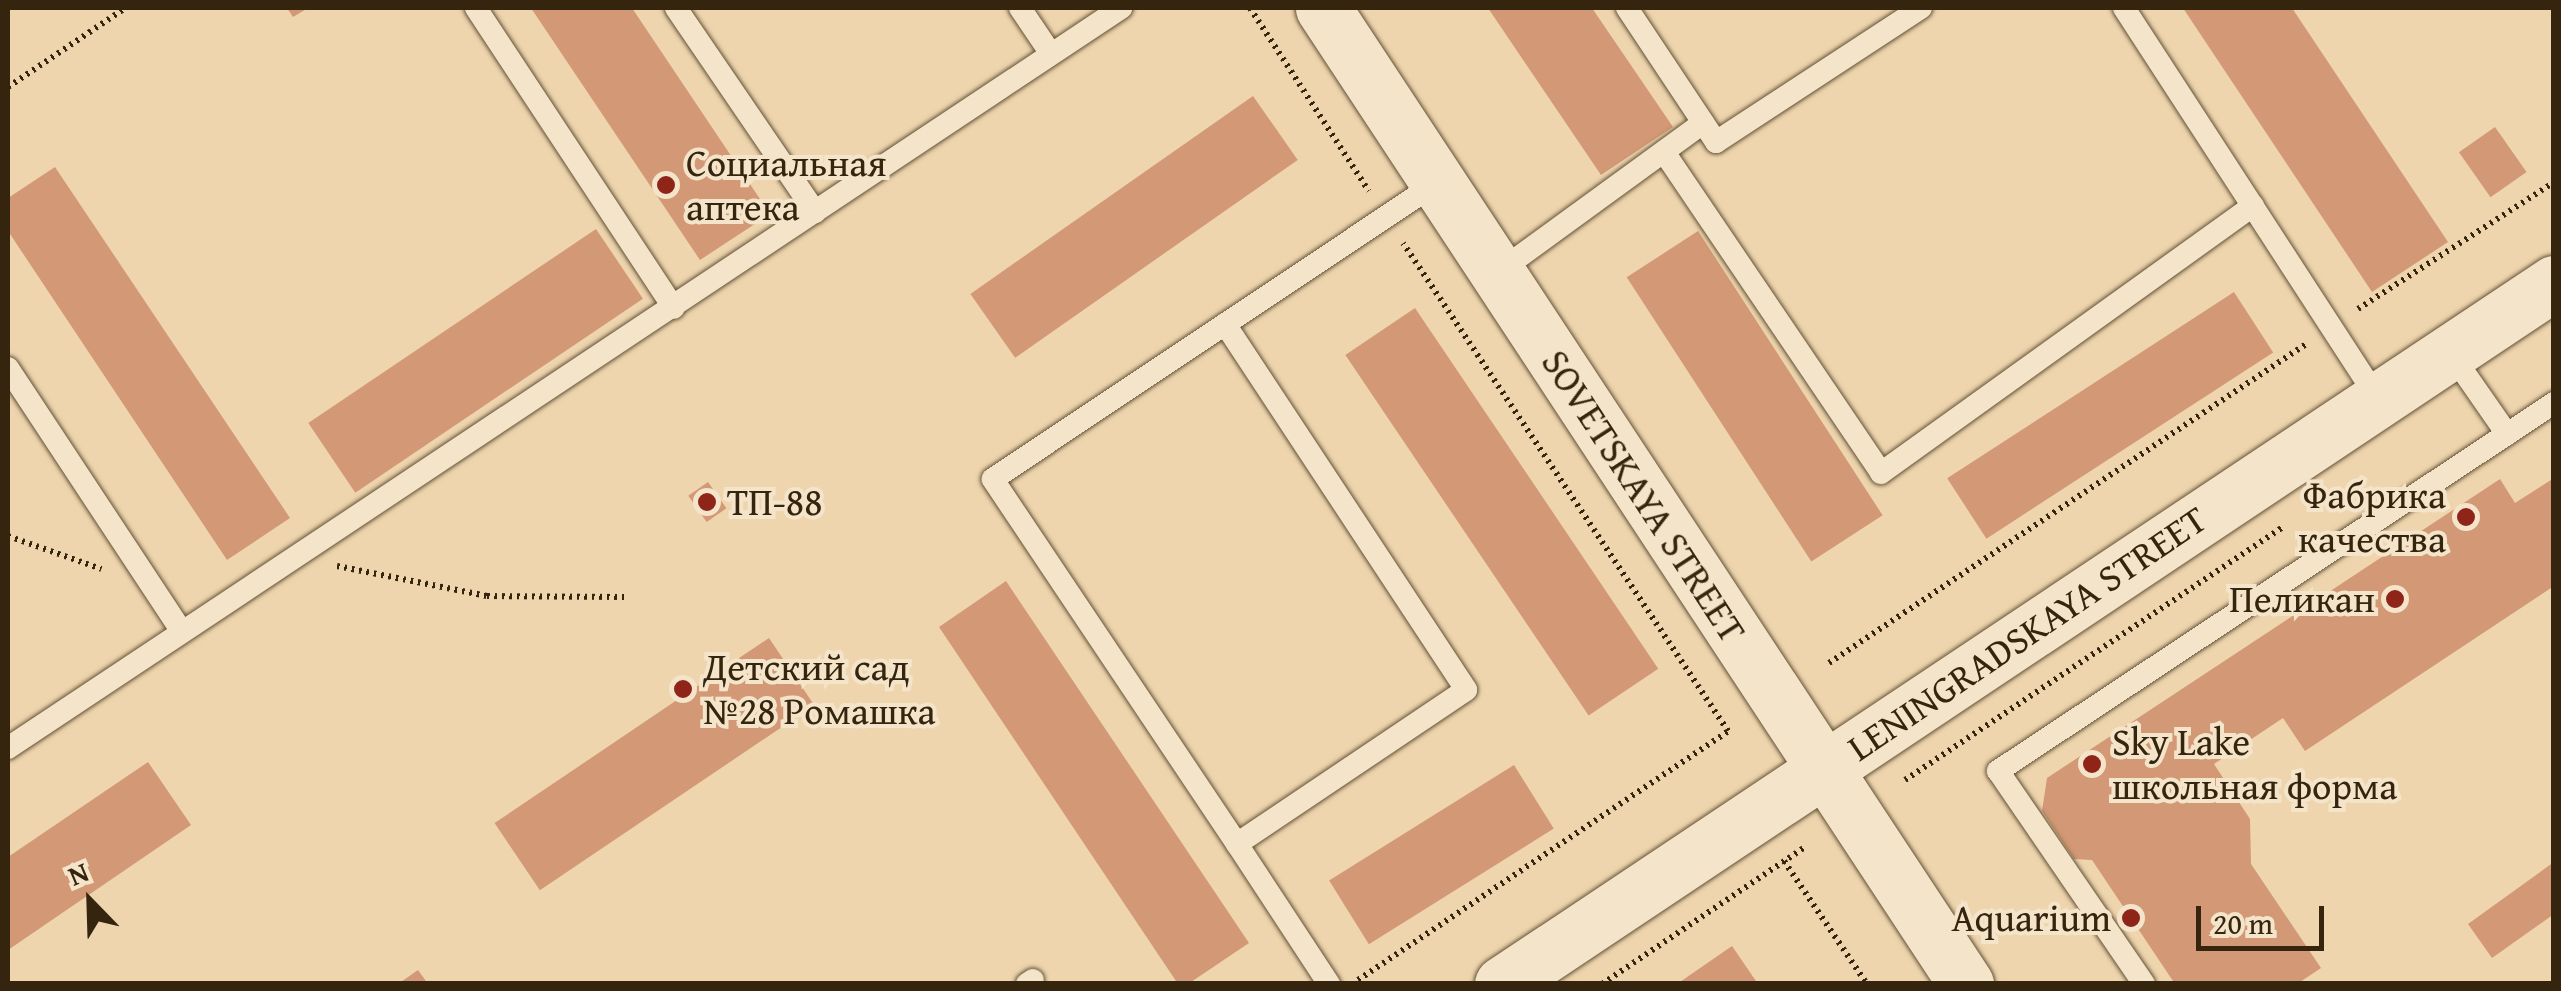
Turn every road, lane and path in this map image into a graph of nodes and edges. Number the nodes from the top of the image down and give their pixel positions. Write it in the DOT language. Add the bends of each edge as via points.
graph roads {
  1 [pos="125,8"];
  2 [pos="476,8"];
  3 [pos="676,8"];
  4 [pos="1020,8"];
  5 [pos="1121,8"];
  6 [pos="1250,8"];
  7 [pos="1323,8"];
  8 [pos="1627,8"];
  9 [pos="1921,8"];
  10 [pos="2124,8"];
  11 [pos="1051,54"];
  12 [pos="8,87"];
  13 [pos="1703,124"];
  14 [pos="1664,152"];
  15 [pos="1438,182"];
  16 [pos="2554,182"];
  17 [pos="2253,206"];
  18 [pos="815,212"];
  19 [pos="1386,217"];
  20 [pos="1498,274"];
  21 [pos="2554,282"];
  22 [pos="674,308"];
  23 [pos="1225,324"];
  24 [pos="2332,326"];
  25 [pos="2450,352"];
  26 [pos="8,368"];
  27 [pos="2378,399"];
  28 [pos="2554,402"];
  29 [pos="2507,434"];
  30 [pos="2299,516"];
  31 [pos="8,536"];
  32 [pos="298,555"];
  33 [pos="154,588"];
  34 [pos="624,598"];
  35 [pos="182,632"];
  36 [pos="1829,663"];
  37 [pos="8,748"];
  38 [pos="1823,769"];
  39 [pos="1905,780"];
  40 [pos="1237,844"];
  41 [pos="1804,848"];
  42 [pos="1784,861"];
  43 [pos="1329,984"];
  44 [pos="1352,984"];
  45 [pos="1502,984"];
  46 [pos="1602,984"];
  47 [pos="1867,984"];
  48 [pos="1966,984"];
  49 [pos="2144,984"];
  1 -- 12 [label="path"];
  2 -- 22 [label="lane"];
  3 -- 18 [label="lane"];
  4 -- 11 [label="lane"];
  5 -- 11 [label="lane"];
  6 -- 19 [label="path"];
  7 -- 15 [label="street, SOVETSKAYA STREET"];
  8 -- 13 [label="lane"];
  9 -- 13 [label="lane" via="1716,142"];
  10 -- 17 [label="lane"];
  11 -- 18 [label="lane"];
  13 -- 14 [label="lane"];
  14 -- 17 [label="lane" via="1882,473"];
  14 -- 20 [label="lane"];
  15 -- 19 [label="lane"];
  15 -- 20 [label="street, SOVETSKAYA STREET"];
  16 -- 24 [label="path"];
  17 -- 24 [label="lane"];
  18 -- 22 [label="lane"];
  19 -- 23 [label="lane"];
  19 -- 44 [label="path" via="1728,731"];
  20 -- 38 [label="street, SOVETSKAYA STREET"];
  21 -- 25 [label="street, LENINGRADSKAYA STREET"];
  22 -- 32 [label="lane"];
  23 -- 40 [label="lane" via="1466,690"];
  23 -- 40 [label="lane" via="994,479"];
  24 -- 27 [label="lane"];
  24 -- 36 [label="path"];
  25 -- 27 [label="street, LENINGRADSKAYA STREET"];
  25 -- 29 [label="lane"];
  26 -- 33 [label="lane"];
  27 -- 38 [label="street, LENINGRADSKAYA STREET"];
  28 -- 29 [label="lane"];
  29 -- 49 [label="lane" via="1998,771"];
  30 -- 39 [label="path"];
  31 -- 33 [label="path"];
  32 -- 34 [label="path" via="486,596"];
  32 -- 35 [label="lane"];
  33 -- 35 [label="lane"];
  35 -- 37 [label="lane"];
  38 -- 45 [label="street, LENINGRADSKAYA STREET"];
  38 -- 48 [label="street, SOVETSKAYA STREET"];
  40 -- 43 [label="lane"];
  41 -- 42 [label="path"];
  42 -- 46 [label="path"];
  42 -- 47 [label="path"];
}
